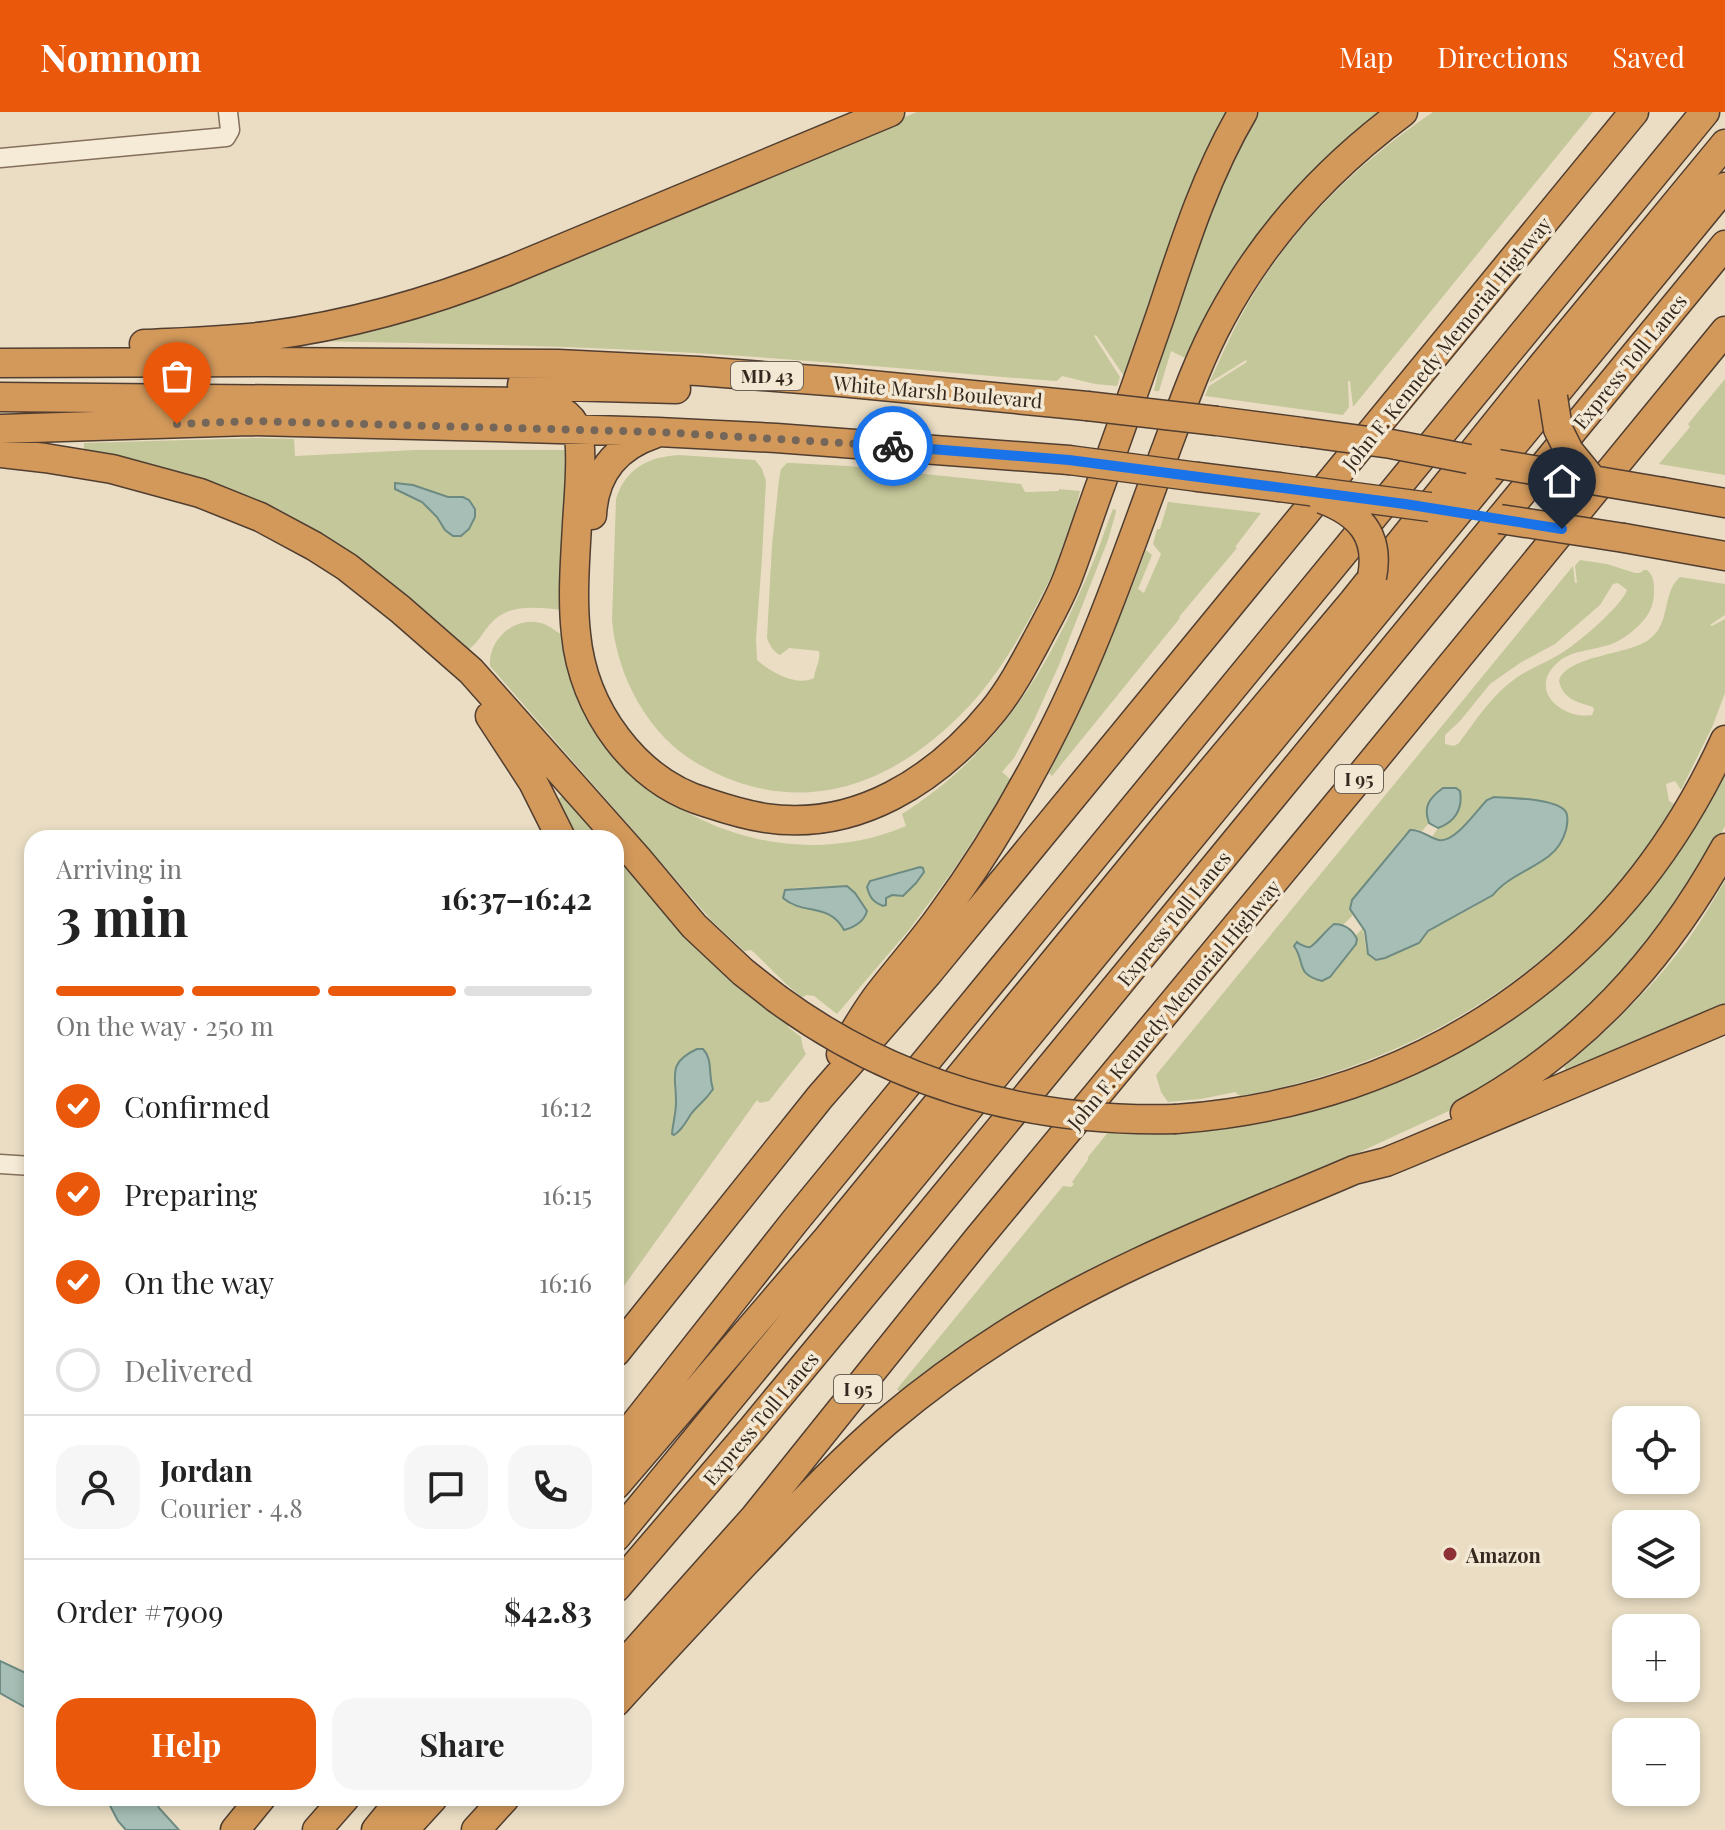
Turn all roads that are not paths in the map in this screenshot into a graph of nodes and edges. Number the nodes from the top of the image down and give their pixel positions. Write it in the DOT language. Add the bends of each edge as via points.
graph roads {
  1 [pos="228,112"];
  2 [pos="890,112"];
  3 [pos="1243,112"];
  4 [pos="1403,112"];
  5 [pos="1634,112"];
  6 [pos="1705,112"];
  7 [pos="1725,144"];
  8 [pos="0,158"];
  9 [pos="1725,187"];
  10 [pos="1725,245"];
  11 [pos="1725,331"];
  12 [pos="0,347"];
  13 [pos="0,363"];
  14 [pos="0,384"];
  15 [pos="0,397"];
  16 [pos="1553,397"];
  17 [pos="1086,410"];
  18 [pos="0,429"];
  19 [pos="577,430"];
  20 [pos="658,432"];
  21 [pos="0,453"];
  22 [pos="1469,459"];
  23 [pos="1498,464"];
  24 [pos="1591,478"];
  25 [pos="1269,486"];
  26 [pos="1725,503"];
  27 [pos="1430,507"];
  28 [pos="1459,512"];
  29 [pos="1725,556"];
  30 [pos="1372,577"];
  31 [pos="436,641"];
  32 [pos="1725,740"];
  33 [pos="737,811"];
  34 [pos="557,830"];
  35 [pos="612,830"];
  36 [pos="624,843"];
  37 [pos="1725,848"];
  38 [pos="1725,1019"];
  39 [pos="820,1097"];
  40 [pos="0,1164"];
  41 [pos="24,1166"];
  42 [pos="1354,1170"];
  43 [pos="624,1342"];
  44 [pos="624,1438"];
  45 [pos="624,1476"];
  46 [pos="624,1527"];
  47 [pos="624,1579"];
  48 [pos="624,1664"];
  49 [pos="624,1694"];
  50 [pos="254,1806"];
  51 [pos="330,1806"];
  52 [pos="338,1806"];
  53 [pos="396,1806"];
  54 [pos="426,1806"];
  55 [pos="498,1806"];
  56 [pos="235,1830"];
  57 [pos="311,1830"];
  58 [pos="317,1830"];
  59 [pos="376,1830"];
  60 [pos="404,1830"];
  61 [pos="476,1830"];
  1 -- 8 [label="street" via="226,137"];
  2 -- 12 [label="highway" via="462,289 393,310 225,340"];
  3 -- 33 [label="highway" via="1194,219 1067,579 995,708 944,760 881,802 798,820"];
  4 -- 39 [label="highway" via="1321,182 1237,290 1192,381 1080,673 1050,737 999,830 862,1018"];
  5 -- 39 [label="highway, John F. Kennedy Memorial Highway" via="928,973"];
  6 -- 44 [label="highway" via="821,1189"];
  7 -- 22 [label="highway"];
  9 -- 16 [label="highway"];
  10 -- 47 [label="highway, Express Toll Lanes"];
  11 -- 48 [label="highway, John F. Kennedy Memorial Highway / I 95" via="755,1517"];
  13 -- 17 [label="highway, White Marsh Boulevard / MD 43" via="558,364 840,382"];
  14 -- 17 [label="highway" via="428,382"];
  15 -- 19 [label="highway" via="537,402 561,410"];
  16 -- 23 [label="highway"];
  16 -- 24 [label="highway, bridge" via="1558,429"];
  17 -- 22 [label="highway, White Marsh Boulevard / MD 43, bridge" via="1302,432"];
  18 -- 19 [label="highway" via="250,421"];
  19 -- 20 [label="highway"];
  19 -- 33 [label="highway" via="575,634 586,680 605,722 644,768 687,796"];
  20 -- 25 [label="highway, bridge" via="1069,460"];
  20 -- 33 [label="highway" via="621,452 597,485 588,609 591,641 612,706 643,748 707,799"];
  21 -- 31 [label="highway" via="112,469 243,509 347,567"];
  22 -- 23 [label="highway, White Marsh Boulevard / MD 43"];
  22 -- 27 [label="highway"];
  23 -- 24 [label="highway, White Marsh Boulevard / MD 43, bridge"];
  23 -- 28 [label="highway"];
  24 -- 26 [label="highway, White Marsh Boulevard / MD 43, bridge"];
  25 -- 27 [label="highway, bridge"];
  25 -- 30 [label="highway, bridge" via="1327,500 1356,519 1374,547"];
  27 -- 28 [label="highway"];
  27 -- 30 [label="highway"];
  28 -- 29 [label="highway, bridge"];
  28 -- 46 [label="highway"];
  30 -- 45 [label="highway" via="827,1239"];
  31 -- 34 [label="highway" via="499,727"];
  31 -- 35 [label="highway, bridge" via="471,671"];
  32 -- 36 [label="highway, bridge" via="1686,815 1625,900 1559,966 1507,1006 1426,1053 1327,1093 1176,1119 1124,1119 1022,1107 978,1097 864,1053 819,1028 743,972 694,926"];
  37 -- 42 [label="highway" via="1658,953 1591,1023 1494,1097"];
  38 -- 42 [label="highway" via="1397,1157"];
  39 -- 43 [label="highway, John F. Kennedy Memorial Highway"];
  40 -- 41 [label="street"];
  42 -- 49 [label="highway" via="1109,1277 1029,1320 950,1373 843,1461"];
  50 -- 56 [label="highway"];
  51 -- 57 [label="highway"];
  52 -- 58 [label="highway"];
  53 -- 59 [label="highway"];
  54 -- 60 [label="highway"];
  55 -- 61 [label="highway"];
}
